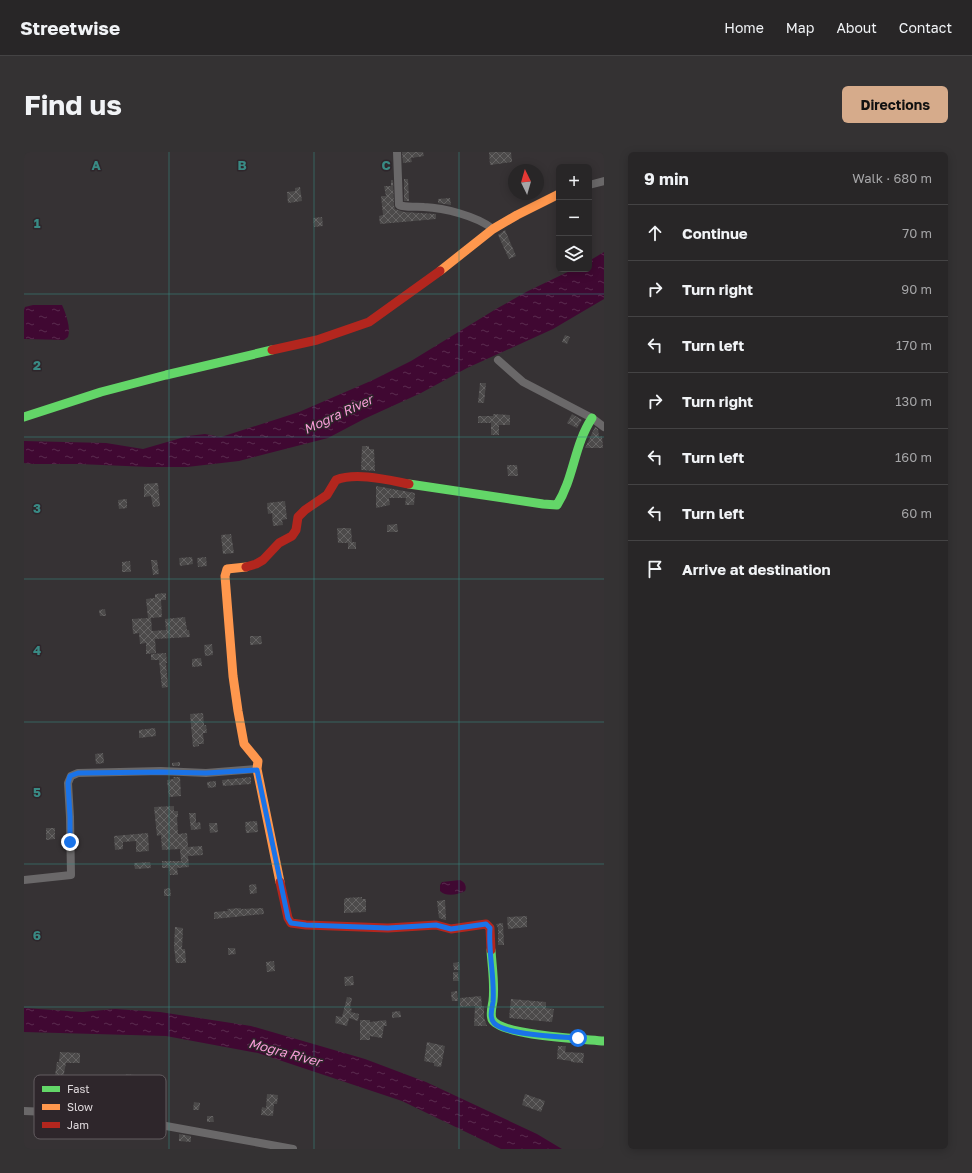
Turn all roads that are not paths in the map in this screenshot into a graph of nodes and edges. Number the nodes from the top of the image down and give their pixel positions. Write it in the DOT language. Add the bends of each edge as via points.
graph roads {
  1 [pos="397,152"];
  2 [pos="604,181"];
  3 [pos="592,184"];
  4 [pos="556,196"];
  5 [pos="492,229"];
  6 [pos="498,360"];
  7 [pos="24,417"];
  8 [pos="592,418"];
  9 [pos="604,427"];
  10 [pos="257,770"];
  11 [pos="24,880"];
  12 [pos="604,1041"];
  13 [pos="24,1111"];
  14 [pos="34,1111"];
  15 [pos="166,1126"];
  16 [pos="293,1149"];
  1 -- 5 [label="street" via="399,205 452,212 486,224"];
  2 -- 3 [label="street"];
  4 -- 5 [label="street"];
  5 -- 7 [label="street" via="454,261 369,322 316,340 108,390"];
  6 -- 8 [label="street" via="523,382"];
  8 -- 9 [label="street"];
  8 -- 10 [label="street" via="586,425 567,486 557,505 442,491 391,481 354,477 336,479 329,494 309,506 298,517 296,532 290,538 280,542 260,562 252,566 227,569 225,584 238,711 244,744 258,761"];
  10 -- 11 [label="street" via="206,773 78,773 70,776 68,783 71,875"];
  10 -- 12 [label="street" via="291,923 388,928 436,925 451,929 486,924 490,928 493,1022 500,1028 520,1032"];
  13 -- 14 [label="street"];
  15 -- 16 [label="street"];
}
